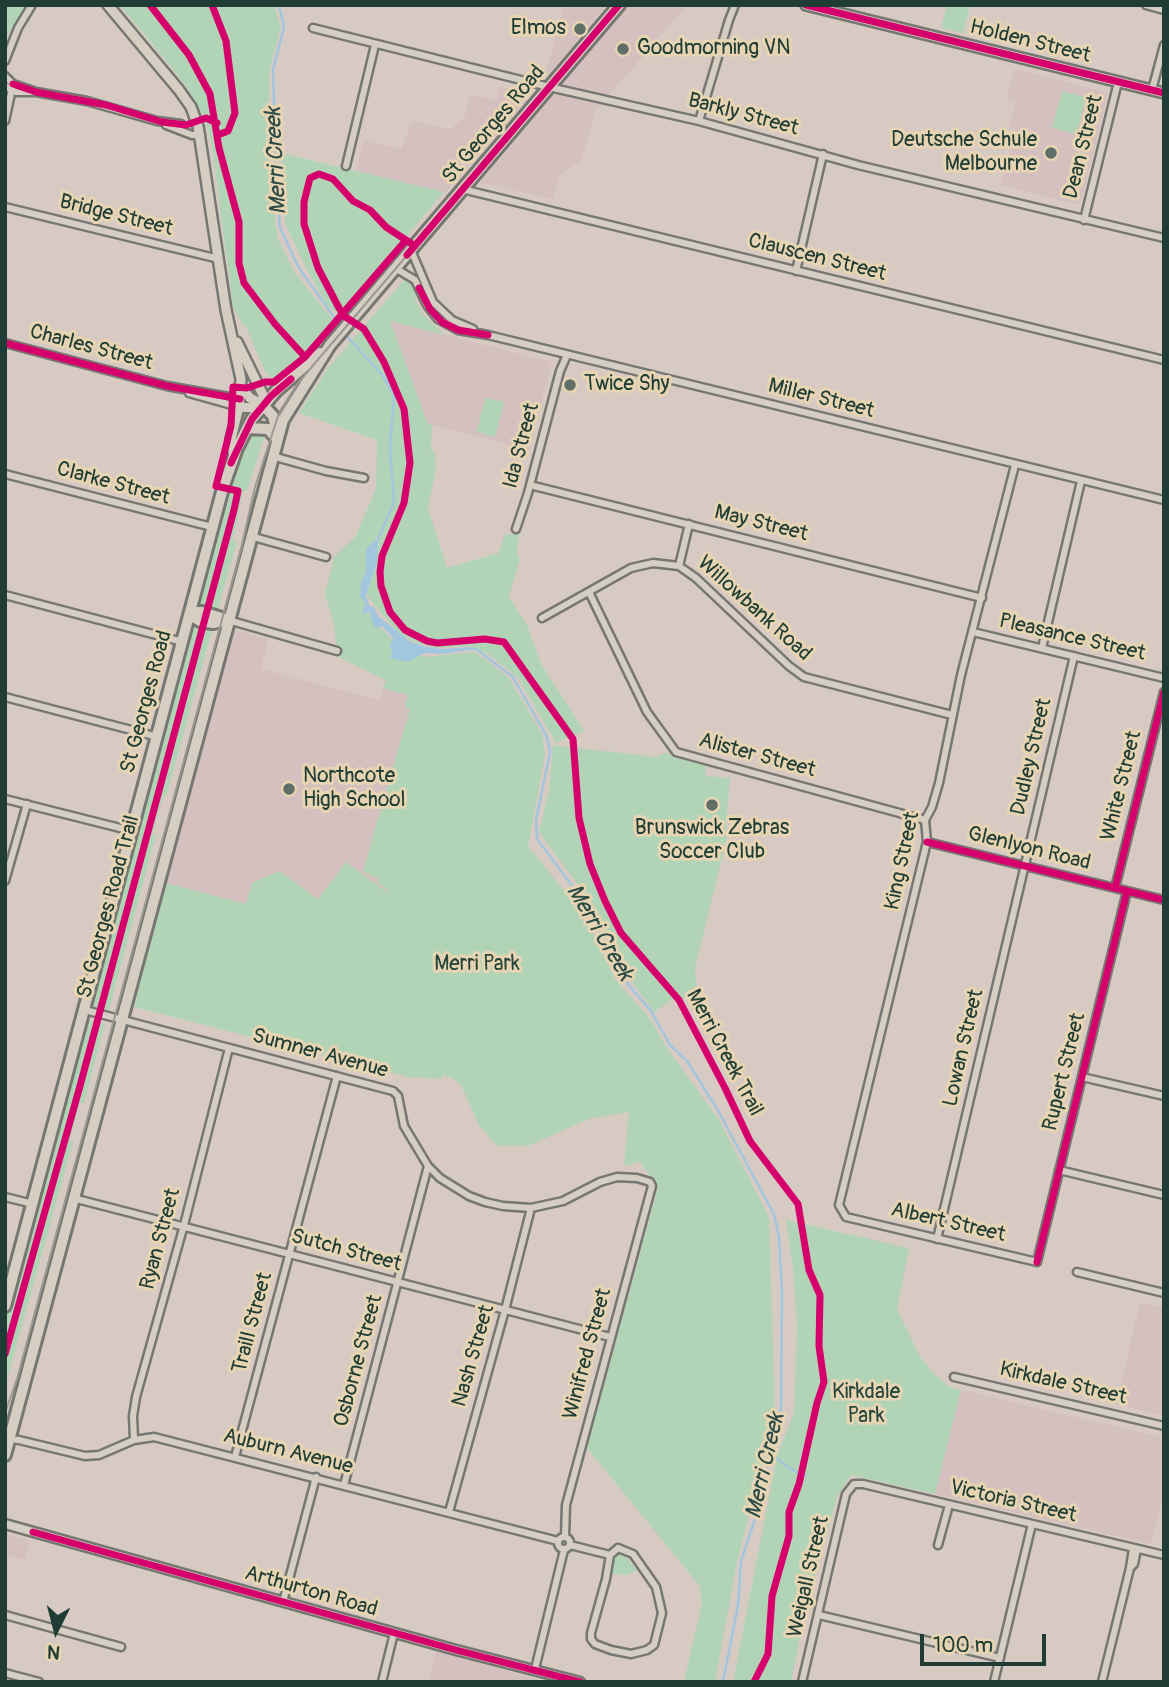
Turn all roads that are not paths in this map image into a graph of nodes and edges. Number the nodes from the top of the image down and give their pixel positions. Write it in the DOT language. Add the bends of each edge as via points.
graph roads {
  1 [pos="32,5"];
  2 [pos="108,5"];
  3 [pos="619,5"];
  4 [pos="729,5"];
  5 [pos="735,5"];
  6 [pos="806,5"];
  7 [pos="1146,5"];
  8 [pos="1164,10"];
  9 [pos="729,20"];
  10 [pos="313,28"];
  11 [pos="375,45"];
  12 [pos="1164,45"];
  13 [pos="5,61"];
  14 [pos="5,76"];
  15 [pos="1118,82"];
  16 [pos="10,87"];
  17 [pos="549,87"];
  18 [pos="1152,90"];
  19 [pos="1164,93"];
  20 [pos="5,121"];
  21 [pos="157,121"];
  22 [pos="699,121"];
  23 [pos="181,124"];
  24 [pos="201,135"];
  25 [pos="823,154"];
  26 [pos="346,166"];
  27 [pos="463,189"];
  28 [pos="5,207"];
  29 [pos="1084,220"];
  30 [pos="1164,238"];
  31 [pos="411,250"];
  32 [pos="219,260"];
  33 [pos="396,268"];
  34 [pos="796,271"];
  35 [pos="232,330"];
  36 [pos="488,335"];
  37 [pos="5,343"];
  38 [pos="330,345"];
  39 [pos="564,354"];
  40 [pos="1164,360"];
  41 [pos="241,387"];
  42 [pos="297,395"];
  43 [pos="239,403"];
  44 [pos="263,405"];
  45 [pos="247,428"];
  46 [pos="276,438"];
  47 [pos="272,456"];
  48 [pos="234,457"];
  49 [pos="1015,465"];
  50 [pos="5,474"];
  51 [pos="364,478"];
  52 [pos="1081,481"];
  53 [pos="530,485"];
  54 [pos="1164,502"];
  55 [pos="689,524"];
  56 [pos="212,527"];
  57 [pos="516,529"];
  58 [pos="250,536"];
  59 [pos="326,556"];
  60 [pos="679,566"];
  61 [pos="589,592"];
  62 [pos="5,595"];
  63 [pos="982,598"];
  64 [pos="190,613"];
  65 [pos="542,618"];
  66 [pos="228,621"];
  67 [pos="973,632"];
  68 [pos="183,642"];
  69 [pos="1042,648"];
  70 [pos="337,651"];
  71 [pos="1074,656"];
  72 [pos="1164,678"];
  73 [pos="1164,692"];
  74 [pos="5,697"];
  75 [pos="952,715"];
  76 [pos="158,737"];
  77 [pos="5,799"];
  78 [pos="27,804"];
  79 [pos="925,820"];
  80 [pos="132,831"];
  81 [pos="927,842"];
  82 [pos="1025,866"];
  83 [pos="5,881"];
  84 [pos="1115,888"];
  85 [pos="1127,891"];
  86 [pos="1164,900"];
  87 [pos="85,1010"];
  88 [pos="121,1020"];
  89 [pos="229,1048"];
  90 [pos="337,1076"];
  91 [pos="1082,1077"];
  92 [pos="1164,1096"];
  93 [pos="428,1166"];
  94 [pos="1059,1170"];
  95 [pos="650,1182"];
  96 [pos="1164,1195"];
  97 [pos="5,1197"];
  98 [pos="73,1198"];
  99 [pos="33,1204"];
  100 [pos="531,1208"];
  101 [pos="851,1219"];
  102 [pos="184,1225"];
  103 [pos="937,1239"];
  104 [pos="289,1253"];
  105 [pos="1037,1262"];
  106 [pos="1077,1272"];
  107 [pos="397,1283"];
  108 [pos="1164,1293"];
  109 [pos="5,1306"];
  110 [pos="505,1310"];
  111 [pos="610,1337"];
  112 [pos="954,1377"];
  113 [pos="1164,1426"];
  114 [pos="9,1439"];
  115 [pos="134,1440"];
  116 [pos="5,1455"];
  117 [pos="235,1457"];
  118 [pos="316,1478"];
  119 [pos="854,1484"];
  120 [pos="344,1485"];
  121 [pos="949,1505"];
  122 [pos="449,1512"];
  123 [pos="5,1524"];
  124 [pos="1032,1524"];
  125 [pos="561,1539"];
  126 [pos="938,1545"];
  127 [pos="567,1548"];
  128 [pos="1135,1549"];
  129 [pos="610,1555"];
  130 [pos="1164,1555"];
  131 [pos="283,1602"];
  132 [pos="5,1615"];
  133 [pos="819,1615"];
  134 [pos="394,1633"];
  135 [pos="121,1647"];
  136 [pos="1000,1658"];
  137 [pos="535,1669"];
  138 [pos="5,1673"];
  139 [pos="39,1682"];
  140 [pos="382,1682"];
  141 [pos="580,1682"];
  142 [pos="802,1682"];
  143 [pos="994,1682"];
  144 [pos="1102,1682"];
  1 -- 13 [label="street"];
  2 -- 24 [label="main road" via="185,97"];
  3 -- 17 [label="highway, St Georges Road"];
  4 -- 9 [label="street"];
  5 -- 9 [label="street"];
  6 -- 15 [label="main road, Holden Street"];
  7 -- 8 [label="street"];
  9 -- 22 [label="street"];
  10 -- 11 [label="street, Barkly Street"];
  11 -- 17 [label="street, Barkly Street"];
  11 -- 26 [label="street"];
  12 -- 18 [label="street"];
  14 -- 16 [label="street"];
  15 -- 18 [label="main road, Holden Street"];
  15 -- 29 [label="street, Dean Street"];
  16 -- 20 [label="street"];
  16 -- 21 [label="street" via="106,105"];
  17 -- 22 [label="street, Barkly Street"];
  17 -- 27 [label="highway, St Georges Road"];
  18 -- 19 [label="main road, Holden Street"];
  21 -- 23 [label="street"];
  21 -- 24 [label="street"];
  22 -- 25 [label="street, Barkly Street"];
  24 -- 32 [label="main road"];
  25 -- 29 [label="street, Barkly Street"];
  25 -- 34 [label="street"];
  27 -- 31 [label="highway, St Georges Road"];
  27 -- 34 [label="street, Clauscen Street"];
  28 -- 32 [label="street, Bridge Street"];
  29 -- 30 [label="street, Barkly Street"];
  31 -- 33 [label="highway, St Georges Road"];
  31 -- 36 [label="street, Miller Street" via="439,310 456,323"];
  32 -- 35 [label="main road"];
  33 -- 36 [label="street, Miller Street" via="415,280 442,322 457,330"];
  33 -- 38 [label="highway, St Georges Road"];
  34 -- 40 [label="street, Clauscen Street"];
  35 -- 41 [label="main road"];
  35 -- 44 [label="main road"];
  36 -- 39 [label="street, Miller Street"];
  37 -- 43 [label="street, Charles Street"];
  38 -- 42 [label="highway, St Georges Road"];
  38 -- 44 [label="highway, St Georges Road"];
  39 -- 49 [label="street, Miller Street"];
  39 -- 53 [label="street, Ida Street"];
  41 -- 43 [label="main road"];
  41 -- 44 [label="main road"];
  42 -- 44 [label="highway" via="273,407"];
  42 -- 46 [label="highway, St Georges Road"];
  43 -- 44 [label="main road, Charles Street"];
  43 -- 48 [label="main road" via="231,439"];
  44 -- 45 [label="highway, St Georges Road"];
  44 -- 46 [label="highway" via="273,416"];
  45 -- 46 [label="highway" via="268,429"];
  45 -- 48 [label="highway, St Georges Road"];
  46 -- 47 [label="highway, St Georges Road"];
  47 -- 51 [label="street"];
  47 -- 58 [label="highway, St Georges Road"];
  48 -- 56 [label="highway, St Georges Road"];
  49 -- 52 [label="street, Miller Street"];
  49 -- 63 [label="street, King Street"];
  50 -- 56 [label="street, Clarke Street"];
  52 -- 54 [label="street, Miller Street"];
  52 -- 69 [label="street"];
  53 -- 55 [label="street, May Street"];
  53 -- 57 [label="street, Ida Street"];
  55 -- 60 [label="street"];
  55 -- 63 [label="street, May Street"];
  56 -- 64 [label="highway, St Georges Road"];
  58 -- 59 [label="street"];
  58 -- 66 [label="highway, St Georges Road"];
  60 -- 61 [label="street, Willowbank Road" via="653,563 631,568"];
  60 -- 75 [label="street, Willowbank Road" via="804,677"];
  61 -- 65 [label="street, Willowbank Road"];
  61 -- 79 [label="street, Alister Street" via="647,712 677,752"];
  62 -- 68 [label="street"];
  63 -- 67 [label="street, King Street"];
  64 -- 66 [label="highway" via="206,612"];
  64 -- 68 [label="highway, St Georges Road"];
  66 -- 70 [label="street"];
  66 -- 88 [label="highway, St Georges Road"];
  67 -- 69 [label="street, Pleasance Street"];
  67 -- 75 [label="street, King Street"];
  68 -- 76 [label="highway, St Georges Road"];
  69 -- 71 [label="street, Pleasance Street"];
  71 -- 72 [label="street, Pleasance Street"];
  71 -- 82 [label="street, Dudley Street"];
  73 -- 84 [label="street, White Street"];
  74 -- 76 [label="street"];
  75 -- 79 [label="street, King Street" via="939,783"];
  76 -- 80 [label="highway, St Georges Road"];
  77 -- 78 [label="street"];
  78 -- 80 [label="street"];
  78 -- 83 [label="street"];
  79 -- 81 [label="street, King Street"];
  80 -- 87 [label="highway, St Georges Road"];
  81 -- 82 [label="street, Glenlyon Road"];
  81 -- 101 [label="street, King Street" via="839,1205"];
  82 -- 84 [label="street, Glenlyon Road"];
  82 -- 103 [label="street, Lowan Street"];
  84 -- 85 [label="street, Glenlyon Road"];
  85 -- 86 [label="street, Glenlyon Road"];
  85 -- 91 [label="street, Rupert Street"];
  87 -- 88 [label="street, Sumner Avenue"];
  87 -- 99 [label="highway, St Georges Road"];
  88 -- 89 [label="street, Sumner Avenue"];
  88 -- 98 [label="highway, St Georges Road"];
  89 -- 90 [label="street, Sumner Avenue"];
  89 -- 102 [label="street, Ryan Street"];
  90 -- 93 [label="street, Sumner Avenue" via="396,1093 404,1125"];
  90 -- 104 [label="street, Traill Street"];
  91 -- 92 [label="street"];
  91 -- 94 [label="street, Rupert Street"];
  93 -- 100 [label="street, Sumner Avenue" via="469,1196"];
  93 -- 107 [label="street, Osborne Street"];
  94 -- 96 [label="street"];
  94 -- 105 [label="street, Rupert Street"];
  95 -- 100 [label="street, Sumner Avenue" via="617,1177 563,1201"];
  95 -- 111 [label="street, Winifred Street"];
  97 -- 99 [label="street"];
  98 -- 102 [label="street, Sutch Street"];
  98 -- 114 [label="highway, St Georges Road"];
  99 -- 109 [label="highway, St Georges Road"];
  100 -- 110 [label="street, Nash Street"];
  101 -- 103 [label="street, Albert Street"];
  102 -- 104 [label="street, Sutch Street"];
  102 -- 115 [label="street, Ryan Street" via="136,1397"];
  103 -- 105 [label="street, Albert Street"];
  104 -- 107 [label="street, Sutch Street"];
  104 -- 117 [label="street, Traill Street"];
  106 -- 108 [label="street"];
  107 -- 110 [label="street, Sutch Street"];
  107 -- 120 [label="street, Osborne Street"];
  110 -- 111 [label="street, Sutch Street"];
  110 -- 122 [label="street, Nash Street"];
  111 -- 125 [label="street, Winifred Street"];
  112 -- 113 [label="street, Kirkdale Street"];
  114 -- 115 [label="street, Auburn Avenue" via="85,1456"];
  114 -- 116 [label="highway, St Georges Road"];
  115 -- 117 [label="street, Auburn Avenue" via="154,1437"];
  117 -- 118 [label="street, Auburn Avenue"];
  118 -- 120 [label="street, Auburn Avenue"];
  118 -- 131 [label="street"];
  119 -- 121 [label="street, Victoria Street"];
  119 -- 133 [label="street, Weigall Street" via="846,1494"];
  120 -- 122 [label="street, Auburn Avenue"];
  121 -- 124 [label="street, Victoria Street"];
  121 -- 126 [label="street"];
  122 -- 125 [label="street, Auburn Avenue"];
  123 -- 131 [label="street, Arthurton Road"];
  124 -- 128 [label="street, Victoria Street"];
  124 -- 136 [label="street"];
  125 -- 127 [label="street" via="558,1546"];
  125 -- 127 [label="street" via="570,1541"];
  127 -- 129 [label="street"];
  127 -- 137 [label="street"];
  128 -- 130 [label="street, Victoria Street"];
  128 -- 144 [label="street"];
  129 -- 129 [label="street" via="618,1548 633,1554 656,1587 662,1613 654,1645 647,1650 631,1654 591,1639"];
  131 -- 134 [label="street, Arthurton Road"];
  132 -- 135 [label="street"];
  133 -- 136 [label="street"];
  133 -- 142 [label="street, Weigall Street"];
  134 -- 137 [label="street, Arthurton Road"];
  134 -- 140 [label="street"];
  136 -- 143 [label="street"];
  137 -- 141 [label="street, Arthurton Road"];
  138 -- 139 [label="street"];
}
